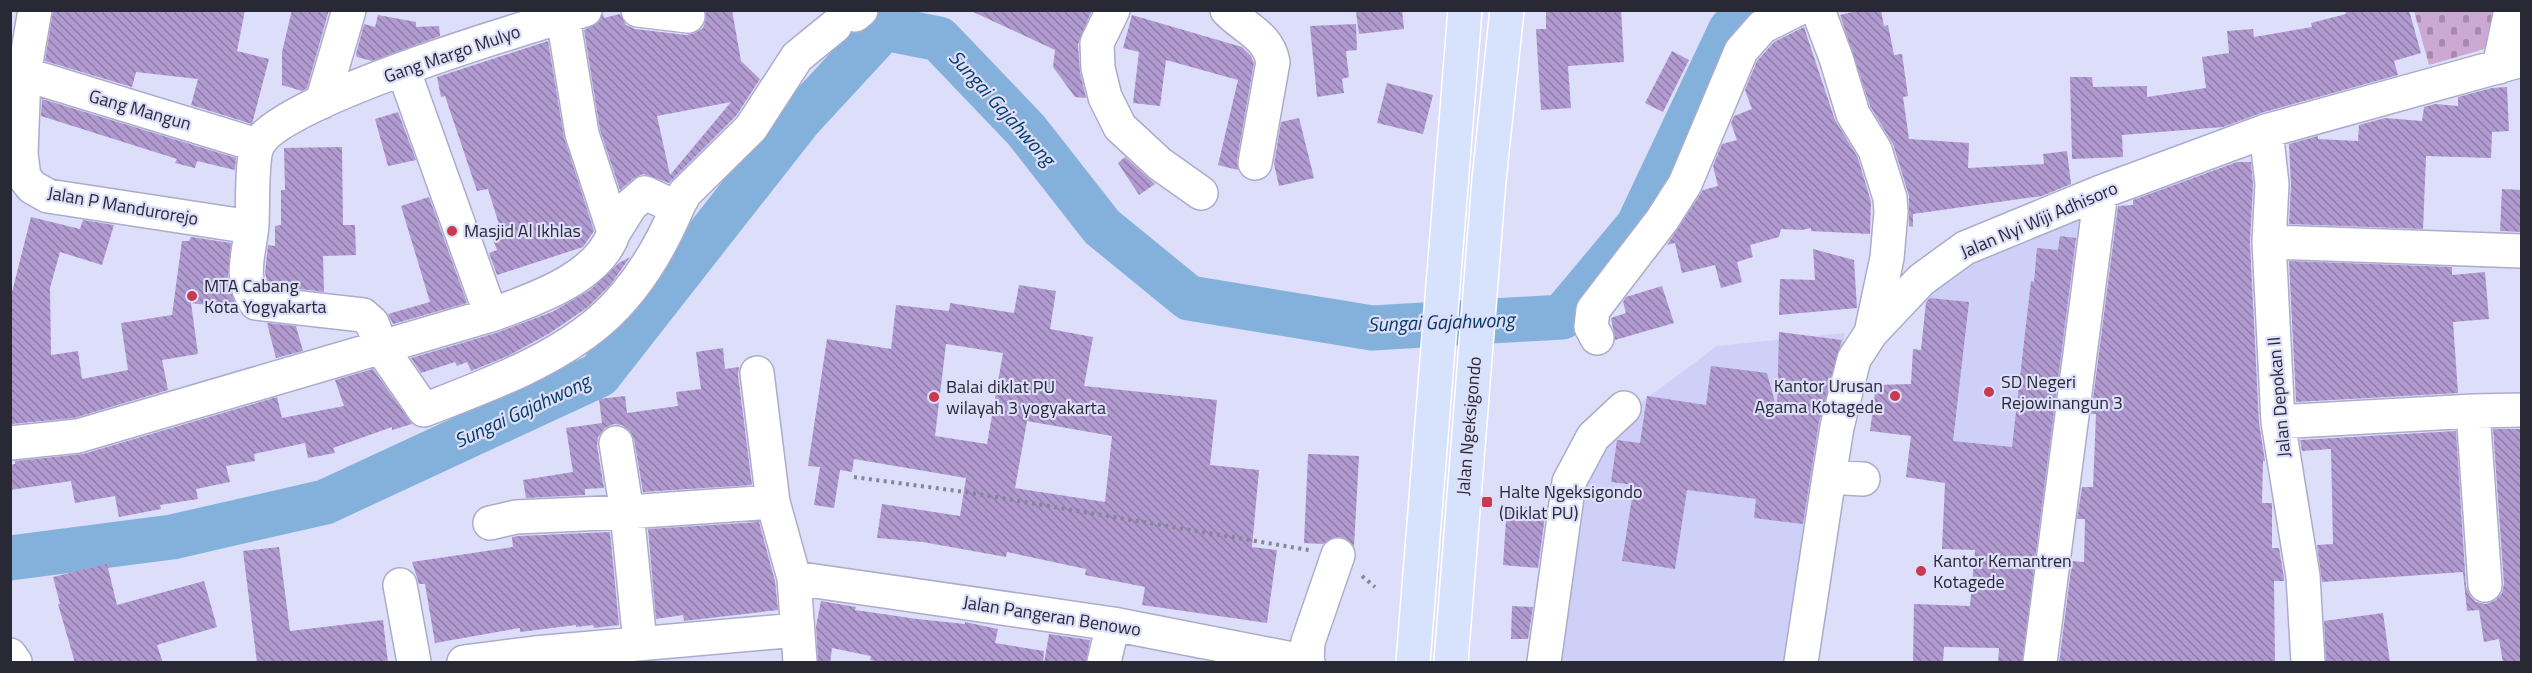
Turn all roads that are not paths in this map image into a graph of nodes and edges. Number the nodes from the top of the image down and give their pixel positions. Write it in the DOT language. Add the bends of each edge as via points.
graph roads {
  1 [pos="35,10"];
  2 [pos="349,10"];
  3 [pos="638,10"];
  4 [pos="1113,10"];
  5 [pos="1227,10"];
  6 [pos="1465,10"];
  7 [pos="1507,10"];
  8 [pos="1796,10"];
  9 [pos="1818,10"];
  10 [pos="2511,10"];
  11 [pos="574,14"];
  12 [pos="688,16"];
  13 [pos="850,17"];
  14 [pos="2510,63"];
  15 [pos="403,69"];
  16 [pos="24,74"];
  17 [pos="322,102"];
  18 [pos="2266,130"];
  19 [pos="257,145"];
  20 [pos="1255,163"];
  21 [pos="2101,192"];
  22 [pos="1201,193"];
  23 [pos="679,204"];
  24 [pos="251,227"];
  25 [pos="614,232"];
  26 [pos="2269,242"];
  27 [pos="2522,251"];
  28 [pos="491,315"];
  29 [pos="1871,333"];
  30 [pos="1597,338"];
  31 [pos="382,349"];
  32 [pos="757,373"];
  33 [pos="1624,408"];
  34 [pos="2473,411"];
  35 [pos="2522,411"];
  36 [pos="2278,422"];
  37 [pos="10,443"];
  38 [pos="616,444"];
  39 [pos="1829,477"];
  40 [pos="1863,479"];
  41 [pos="772,502"];
  42 [pos="627,512"];
  43 [pos="490,523"];
  44 [pos="1338,555"];
  45 [pos="794,578"];
  46 [pos="400,585"];
  47 [pos="2485,585"];
  48 [pos="1113,624"];
  49 [pos="797,630"];
  50 [pos="660,649"];
  51 [pos="10,655"];
  52 [pos="535,658"];
  53 [pos="1307,662"];
  54 [pos="15,663"];
  55 [pos="414,663"];
  56 [pos="464,663"];
  57 [pos="800,663"];
  58 [pos="1104,663"];
  59 [pos="1413,663"];
  60 [pos="1450,663"];
  61 [pos="1544,663"];
  62 [pos="1801,663"];
  63 [pos="2040,663"];
  64 [pos="2308,663"];
  1 -- 16 [label="street, Jalan P Mandurorejo"];
  2 -- 17 [label="street"];
  3 -- 12 [label="street"];
  4 -- 22 [label="street" via="1096,43 1105,97 1120,127 1160,164"];
  5 -- 20 [label="street" via="1271,49 1273,62"];
  6 -- 59 [label="main road, Jalan Ngeksigondo"];
  7 -- 60 [label="main road, Jalan Ngeksigondo" via="1489,180"];
  8 -- 30 [label="street" via="1762,27 1741,51 1685,184 1593,310 1591,327"];
  9 -- 29 [label="street" via="1853,114 1875,150 1890,198 1887,258"];
  10 -- 14 [label="street"];
  11 -- 15 [label="street, Gang Margo Mulyo"];
  11 -- 25 [label="street" via="582,134"];
  13 -- 23 [label="street" via="797,57 751,128 685,193"];
  14 -- 18 [label="street, Jalan Nyi Wiji Adhisoro"];
  15 -- 17 [label="street, Gang Margo Mulyo"];
  15 -- 28 [label="street"];
  16 -- 19 [label="street, Gang Mangun"];
  16 -- 24 [label="street, Jalan P Mandurorejo" via="21,154 24,177 32,186 48,196"];
  17 -- 19 [label="street, Gang Margo Mulyo" via="289,118 265,134"];
  18 -- 21 [label="street, Jalan Nyi Wiji Adhisoro"];
  18 -- 26 [label="street, Jalan Depokan II" via="2272,184"];
  19 -- 24 [label="street"];
  21 -- 29 [label="street, Jalan Nyi Wiji Adhisoro" via="1965,248 1921,280"];
  21 -- 63 [label="street"];
  23 -- 25 [label="street" via="671,205 645,193 631,205"];
  23 -- 31 [label="street" via="665,237 637,281 600,321 509,376 424,410"];
  24 -- 31 [label="street" via="245,281 256,303 363,315 372,323"];
  25 -- 28 [label="street" via="609,248 585,270 542,295"];
  26 -- 27 [label="street"];
  26 -- 36 [label="street, Jalan Depokan II"];
  28 -- 31 [label="street"];
  29 -- 39 [label="street, Jalan Nyi Wiji Adhisoro" via="1854,359"];
  31 -- 37 [label="street" via="78,436"];
  32 -- 41 [label="street"];
  33 -- 61 [label="street" via="1593,437 1569,482"];
  34 -- 35 [label="street"];
  34 -- 36 [label="street"];
  34 -- 47 [label="street"];
  36 -- 64 [label="street, Jalan Depokan II" via="2303,576"];
  38 -- 42 [label="street"];
  39 -- 40 [label="street"];
  39 -- 62 [label="street, Jalan Nyi Wiji Adhisoro"];
  41 -- 42 [label="street"];
  41 -- 45 [label="street"];
  42 -- 43 [label="street" via="516,517"];
  42 -- 50 [label="street"];
  44 -- 53 [label="street" via="1308,642"];
  45 -- 48 [label="street, Jalan Pangeran Benowo"];
  45 -- 49 [label="street"];
  46 -- 55 [label="street"];
  48 -- 53 [label="street, Jalan Pangeran Benowo"];
  48 -- 58 [label="street"];
  49 -- 50 [label="street"];
  49 -- 57 [label="street"];
  50 -- 52 [label="street"];
  51 -- 54 [label="street"];
  52 -- 56 [label="street"];
}
